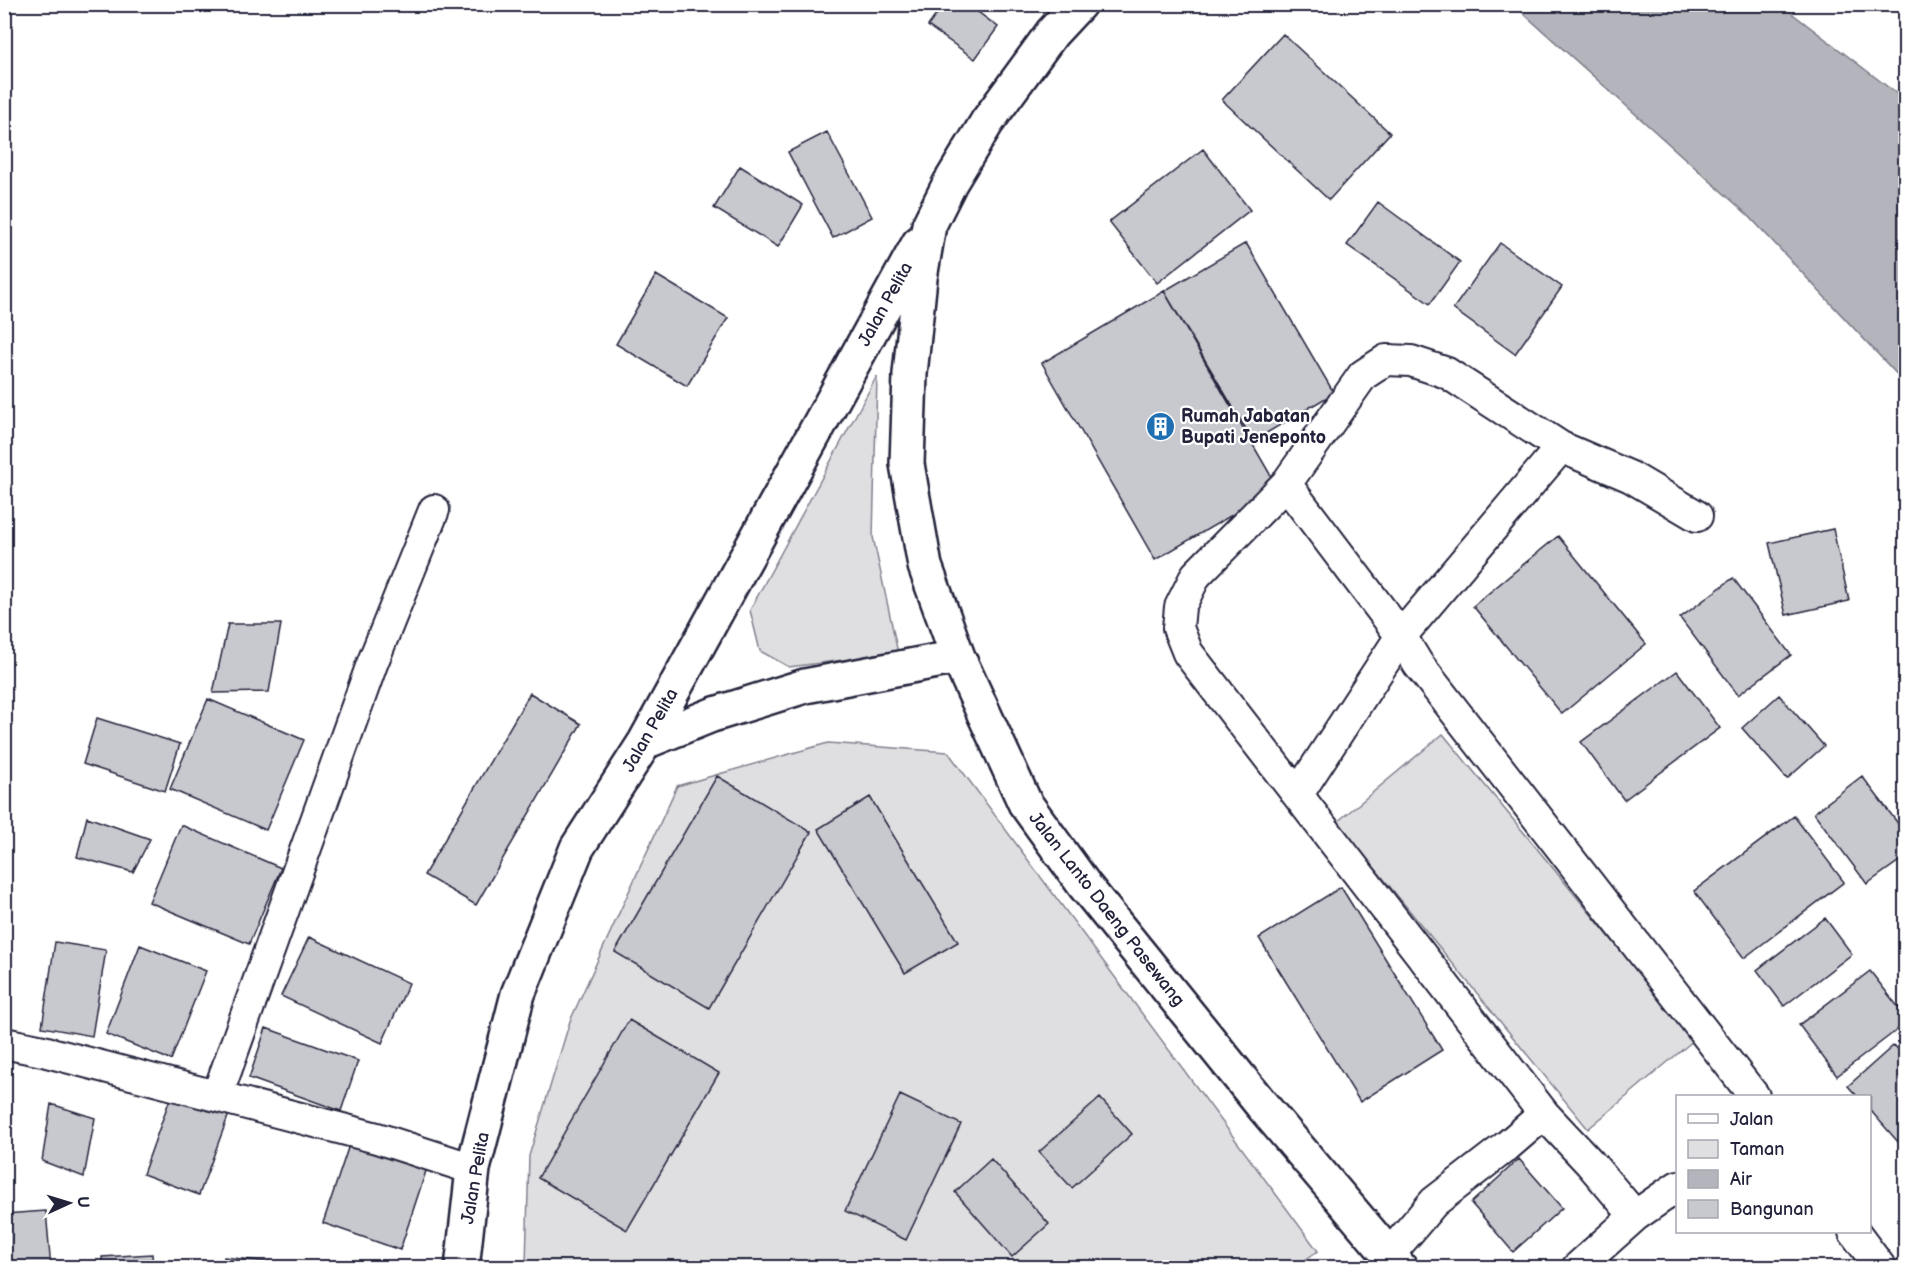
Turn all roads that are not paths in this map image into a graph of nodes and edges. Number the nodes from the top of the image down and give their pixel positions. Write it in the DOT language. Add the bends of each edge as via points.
graph roads {
  1 [pos="1079,4"];
  2 [pos="929,225"];
  3 [pos="1561,447"];
  4 [pos="1286,484"];
  5 [pos="434,510"];
  6 [pos="1697,516"];
  7 [pos="1401,636"];
  8 [pos="958,657"];
  9 [pos="645,742"];
  10 [pos="1298,794"];
  11 [pos="4,1043"];
  12 [pos="1753,1095"];
  13 [pos="217,1096"];
  14 [pos="1544,1114"];
  15 [pos="472,1168"];
  16 [pos="1676,1187"];
  17 [pos="1635,1216"];
  18 [pos="1855,1233"];
  19 [pos="1394,1261"];
  20 [pos="462,1268"];
  21 [pos="1577,1268"];
  22 [pos="1881,1268"];
  1 -- 2 [label="highway, Jalan Lanto Daeng Pasewang" via="1052,33 987,122"];
  2 -- 8 [label="highway, Jalan Lanto Daeng Pasewang" via="910,374 907,464 925,566"];
  2 -- 9 [label="highway, Jalan Pelita"];
  3 -- 4 [label="street" via="1447,372 1411,361 1386,360 1363,375"];
  3 -- 6 [label="street" via="1631,477"];
  3 -- 7 [label="street"];
  4 -- 7 [label="street"];
  4 -- 10 [label="street" via="1196,575 1180,607 1178,628 1188,653"];
  5 -- 13 [label="street" via="372,664"];
  7 -- 10 [label="street"];
  7 -- 12 [label="street"];
  8 -- 9 [label="highway" via="785,692"];
  8 -- 19 [label="highway, Jalan Lanto Daeng Pasewang" via="1025,802 1085,886"];
  9 -- 15 [label="highway, Jalan Pelita" via="577,848 522,983"];
  10 -- 14 [label="street"];
  11 -- 13 [label="street"];
  13 -- 15 [label="street" via="377,1138"];
  14 -- 17 [label="street"];
  14 -- 19 [label="street" via="1434,1202"];
  15 -- 20 [label="highway, Jalan Pelita"];
  16 -- 17 [label="street"];
  17 -- 21 [label="street"];
  18 -- 22 [label="street"];
}
